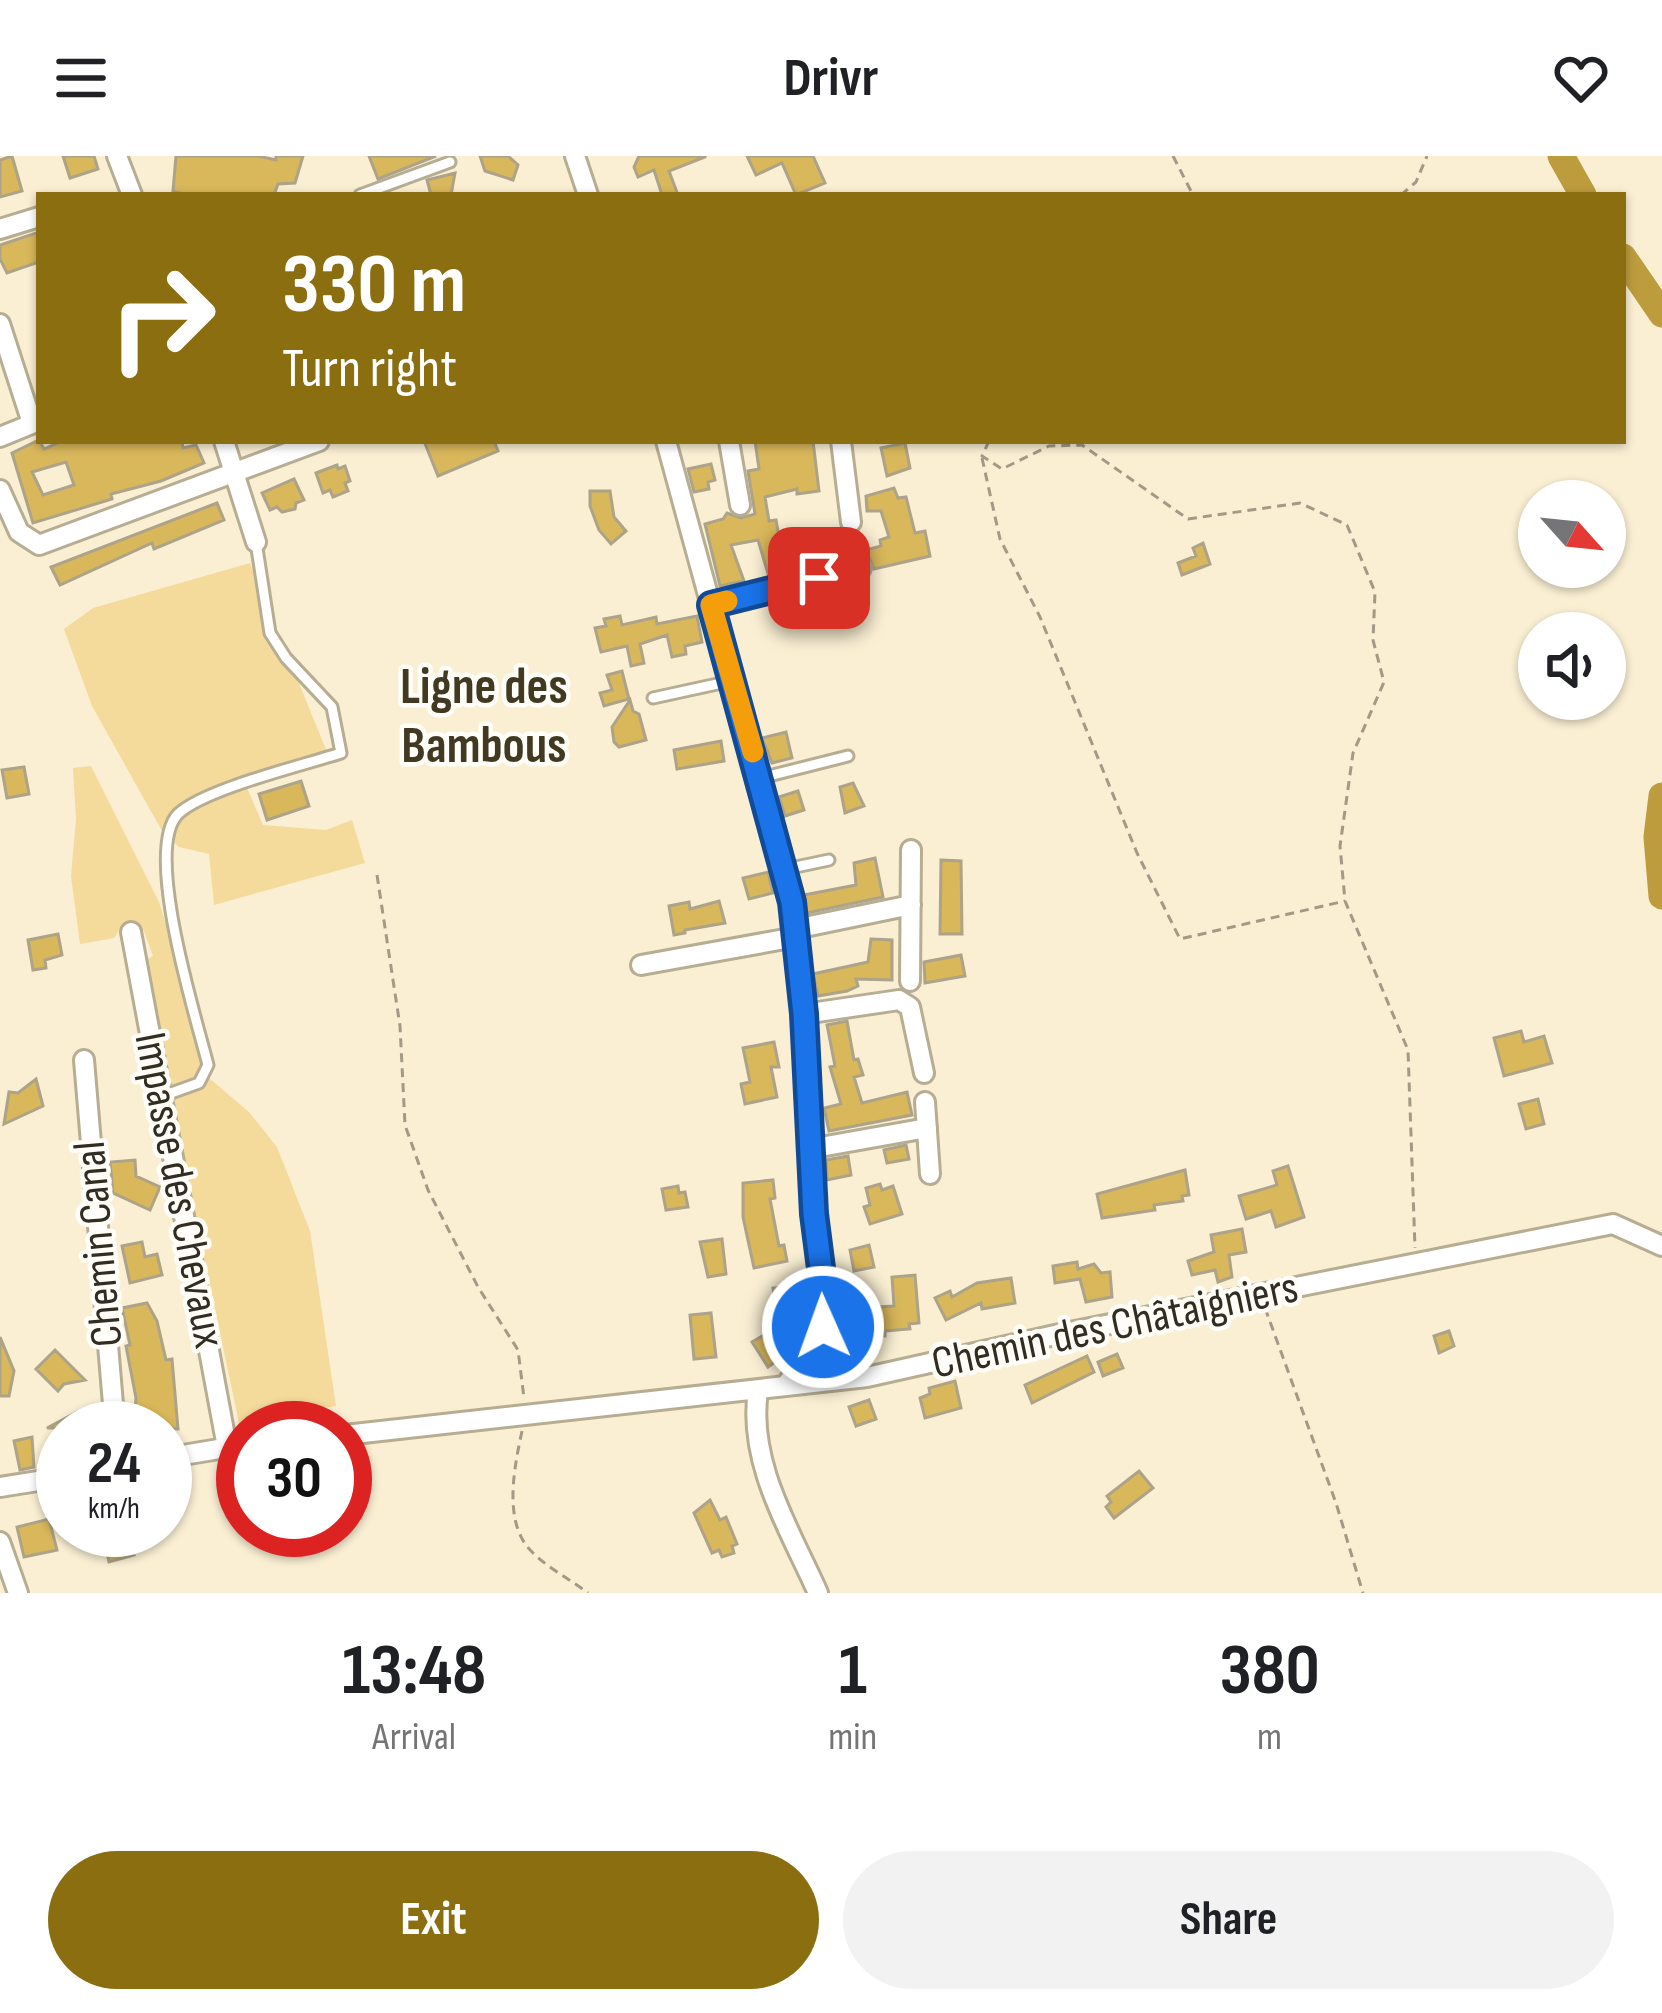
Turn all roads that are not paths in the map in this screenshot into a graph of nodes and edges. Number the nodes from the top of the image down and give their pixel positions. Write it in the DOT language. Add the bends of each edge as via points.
graph roads {
  1 [pos="117,156"];
  2 [pos="575,156"];
  3 [pos="450,162"];
  4 [pos="131,192"];
  5 [pos="368,192"];
  6 [pos="587,192"];
  7 [pos="36,218"];
  8 [pos="0,229"];
  9 [pos="0,324"];
  10 [pos="36,422"];
  11 [pos="0,437"];
  12 [pos="225,444"];
  13 [pos="311,444"];
  14 [pos="667,444"];
  15 [pos="730,444"];
  16 [pos="841,444"];
  17 [pos="235,472"];
  18 [pos="0,490"];
  19 [pos="740,505"];
  20 [pos="851,522"];
  21 [pos="256,542"];
  22 [pos="861,568"];
  23 [pos="711,605"];
  24 [pos="731,681"];
  25 [pos="653,698"];
  26 [pos="848,756"];
  27 [pos="761,778"];
  28 [pos="911,850"];
  29 [pos="829,860"];
  30 [pos="786,869"];
  31 [pos="911,905"];
  32 [pos="131,932"];
  33 [pos="796,933"];
  34 [pos="641,965"];
  35 [pos="910,981"];
  36 [pos="804,1014"];
  37 [pos="84,1060"];
  38 [pos="924,1073"];
  39 [pos="160,1097"];
  40 [pos="925,1102"];
  41 [pos="927,1128"];
  42 [pos="809,1149"];
  43 [pos="930,1174"];
  44 [pos="1662,1246"];
  45 [pos="786,1385"];
  46 [pos="758,1390"];
  47 [pos="113,1401"];
  48 [pos="225,1401"];
  49 [pos="372,1432"];
  50 [pos="36,1479"];
  51 [pos="2,1482"];
  52 [pos="0,1542"];
  53 [pos="18,1593"];
  54 [pos="818,1593"];
  1 -- 4 [label="street"];
  2 -- 6 [label="street"];
  3 -- 5 [label="lane"];
  7 -- 8 [label="street"];
  9 -- 10 [label="street"];
  10 -- 11 [label="street"];
  12 -- 17 [label="street"];
  13 -- 17 [label="street"];
  14 -- 23 [label="street"];
  15 -- 19 [label="street"];
  16 -- 20 [label="street"];
  17 -- 18 [label="street" via="39,545 19,532"];
  17 -- 21 [label="street"];
  21 -- 39 [label="lane" via="270,633 332,707 341,753 203,799 170,826 167,891 208,1065 199,1083"];
  22 -- 23 [label="street"];
  23 -- 24 [label="street"];
  24 -- 25 [label="lane"];
  24 -- 27 [label="street"];
  26 -- 27 [label="lane"];
  27 -- 30 [label="street"];
  28 -- 31 [label="street"];
  29 -- 30 [label="lane"];
  30 -- 33 [label="street"];
  31 -- 33 [label="street"];
  31 -- 35 [label="street"];
  32 -- 39 [label="street, Impasse des Chevaux"];
  33 -- 34 [label="street"];
  33 -- 36 [label="street"];
  36 -- 38 [label="street" via="906,1002"];
  36 -- 42 [label="street"];
  37 -- 47 [label="street, Chemin Canal"];
  39 -- 48 [label="street, Impasse des Chevaux"];
  40 -- 41 [label="street"];
  41 -- 42 [label="street"];
  41 -- 43 [label="street"];
  42 -- 45 [label="street" via="826,1317"];
  44 -- 45 [label="street, Chemin des Châtaigniers" via="1613,1224 904,1370"];
  45 -- 46 [label="street, Chemin des Châtaigniers"];
  46 -- 49 [label="street, Chemin des Châtaigniers"];
  46 -- 54 [label="street" via="763,1467"];
  50 -- 51 [label="street"];
  52 -- 53 [label="street"];
}
